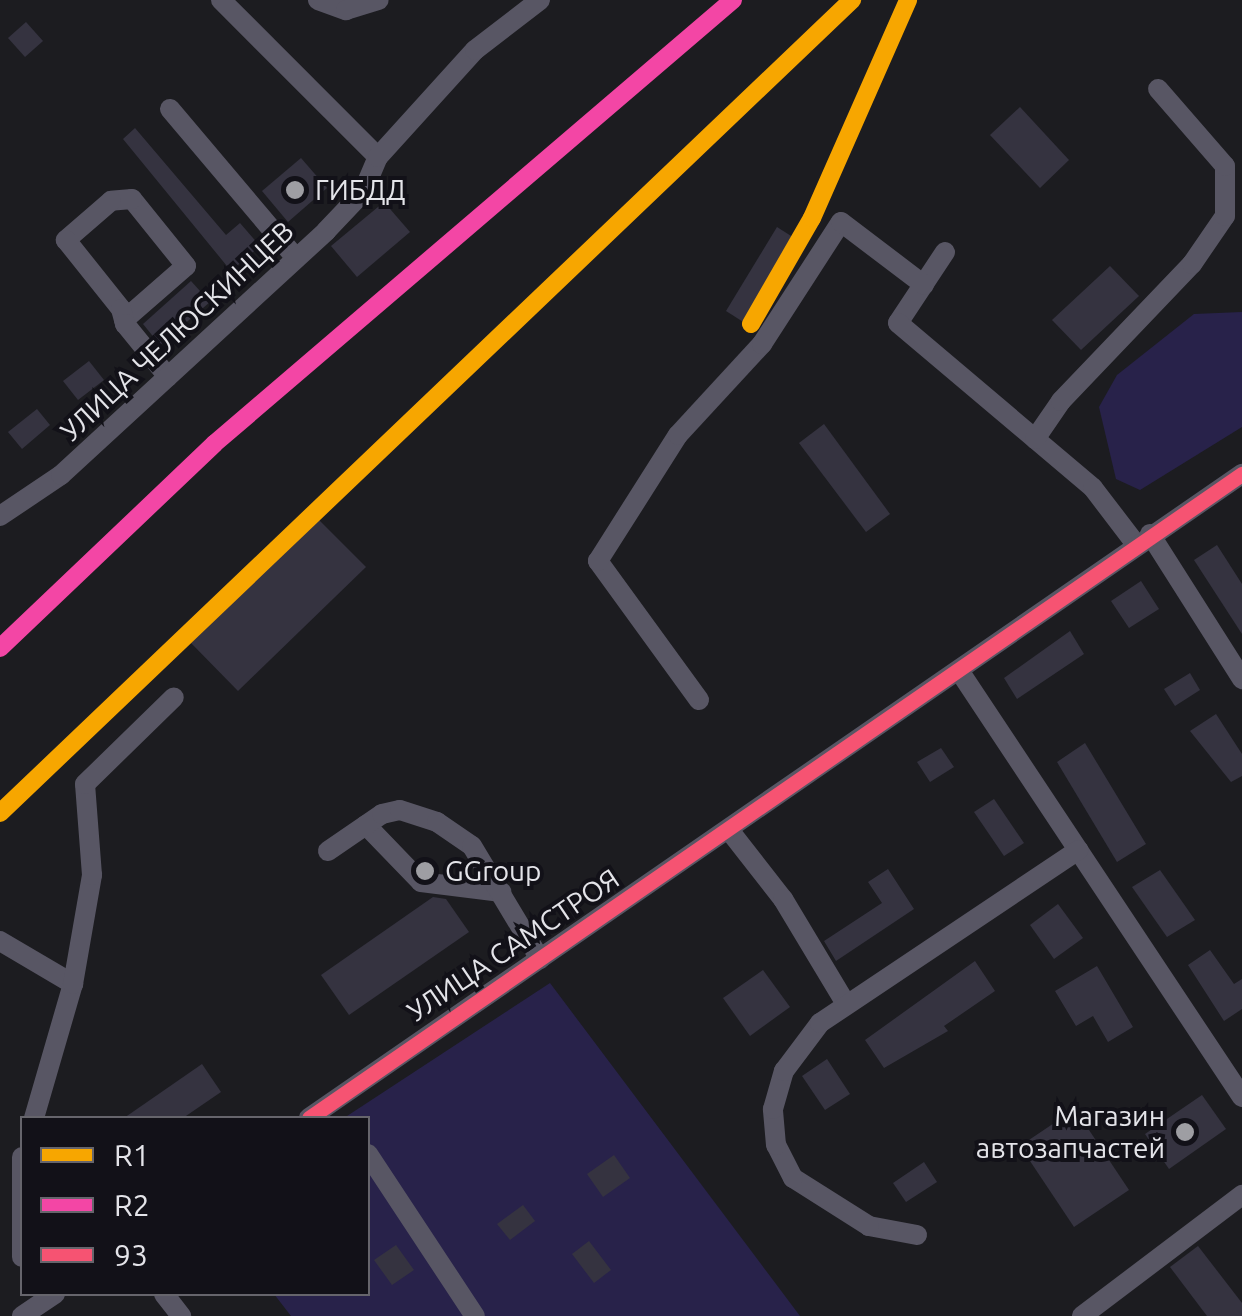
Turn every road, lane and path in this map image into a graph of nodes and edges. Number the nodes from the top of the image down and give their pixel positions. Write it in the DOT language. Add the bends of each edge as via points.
graph roads {
  1 [pos="221,0"];
  2 [pos="318,0"];
  3 [pos="378,0"];
  4 [pos="540,0"];
  5 [pos="1158,88"];
  6 [pos="170,108"];
  7 [pos="378,157"];
  8 [pos="1232,221"];
  9 [pos="945,252"];
  10 [pos="296,258"];
  11 [pos="924,284"];
  12 [pos="124,320"];
  13 [pos="168,378"];
  14 [pos="1035,439"];
  15 [pos="1242,474"];
  16 [pos="0,516"];
  17 [pos="1143,538"];
  18 [pos="960,672"];
  19 [pos="1242,679"];
  20 [pos="174,697"];
  21 [pos="699,700"];
  22 [pos="366,826"];
  23 [pos="728,830"];
  24 [pos="1078,850"];
  25 [pos="328,851"];
  26 [pos="500,892"];
  27 [pos="0,942"];
  28 [pos="540,960"];
  29 [pos="73,984"];
  30 [pos="846,1004"];
  31 [pos="1242,1097"];
  32 [pos="339,1110"];
  33 [pos="35,1116"];
  34 [pos="370,1157"];
  35 [pos="1242,1195"];
  36 [pos="916,1235"];
  37 [pos="166,1296"];
  38 [pos="43,1297"];
  39 [pos="22,1316"];
  40 [pos="181,1316"];
  41 [pos="474,1316"];
  42 [pos="1082,1316"];
  1 -- 7 [label="street"];
  2 -- 3 [label="street" via="346,10"];
  4 -- 7 [label="street, УЛИЦА ЧЕЛЮСКИНЦЕВ" via="475,50"];
  5 -- 8 [label="street" via="1225,166"];
  6 -- 10 [label="street"];
  7 -- 10 [label="street, УЛИЦА ЧЕЛЮСКИНЦЕВ" via="363,192"];
  8 -- 14 [label="street"];
  9 -- 11 [label="street"];
  10 -- 13 [label="street, УЛИЦА ЧЕЛЮСКИНЦЕВ"];
  11 -- 14 [label="street" via="898,323"];
  11 -- 21 [label="street" via="841,222 762,344 678,435 598,562"];
  12 -- 12 [label="street" via="66,240 111,201 132,199 186,266"];
  12 -- 13 [label="street"];
  13 -- 16 [label="street, УЛИЦА ЧЕЛЮСКИНЦЕВ" via="60,475"];
  14 -- 17 [label="street"];
  15 -- 17 [label="street, УЛИЦА САМСТРОЯ"];
  17 -- 18 [label="street, УЛИЦА САМСТРОЯ"];
  17 -- 19 [label="street"];
  18 -- 23 [label="street, УЛИЦА САМСТРОЯ"];
  18 -- 24 [label="street"];
  20 -- 29 [label="street" via="85,784 92,875"];
  22 -- 25 [label="street"];
  22 -- 26 [label="street" via="421,882"];
  22 -- 26 [label="street" via="400,810 437,822 472,846"];
  23 -- 28 [label="street, УЛИЦА САМСТРОЯ"];
  23 -- 30 [label="street" via="783,898"];
  24 -- 30 [label="street"];
  24 -- 31 [label="street"];
  26 -- 28 [label="street"];
  27 -- 29 [label="street"];
  28 -- 32 [label="street, УЛИЦА САМСТРОЯ"];
  29 -- 33 [label="street"];
  30 -- 36 [label="street" via="820,1023 784,1071 773,1109 776,1144 794,1178 831,1208"];
  34 -- 41 [label="street"];
  35 -- 42 [label="street"];
  37 -- 40 [label="street"];
  38 -- 39 [label="street"];
}
